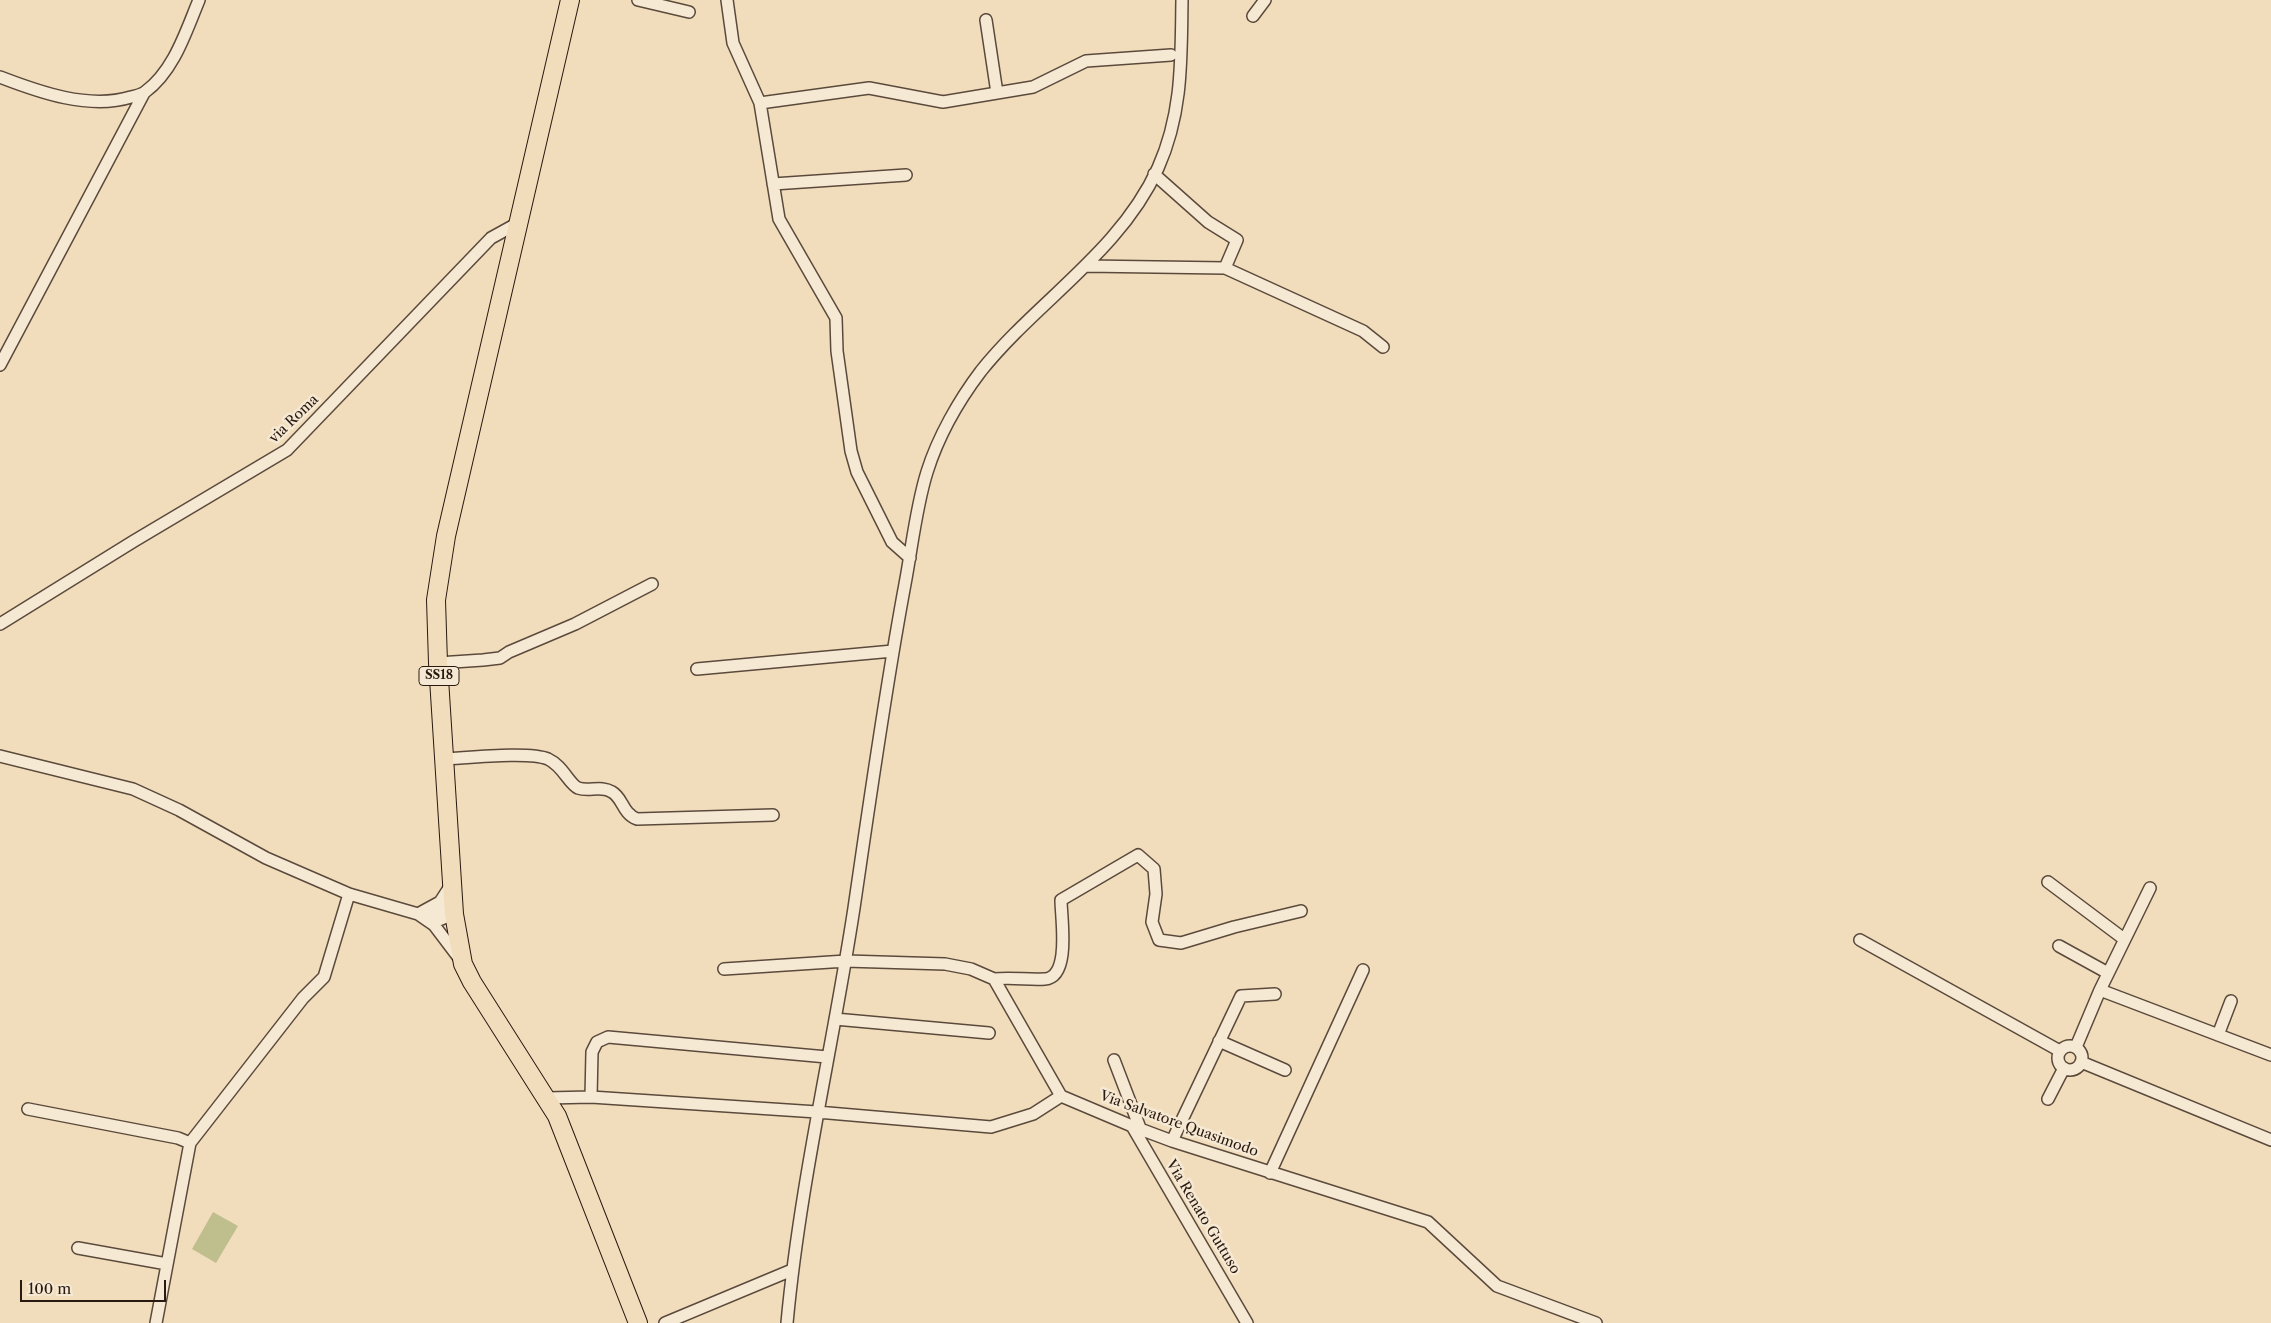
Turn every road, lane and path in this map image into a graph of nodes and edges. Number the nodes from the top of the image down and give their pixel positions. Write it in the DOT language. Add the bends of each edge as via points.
graph roads {
  1 [pos="199,0"];
  2 [pos="570,0"];
  3 [pos="638,0"];
  4 [pos="728,0"];
  5 [pos="1182,0"];
  6 [pos="1265,0"];
  7 [pos="689,12"];
  8 [pos="1253,16"];
  9 [pos="986,20"];
  10 [pos="1171,55"];
  11 [pos="0,77"];
  12 [pos="144,93"];
  13 [pos="997,93"];
  14 [pos="760,103"];
  15 [pos="1154,174"];
  16 [pos="906,175"];
  17 [pos="774,184"];
  18 [pos="520,222"];
  19 [pos="1086,266"];
  20 [pos="1225,268"];
  21 [pos="1383,347"];
  22 [pos="0,365"];
  23 [pos="910,558"];
  24 [pos="652,584"];
  25 [pos="0,624"];
  26 [pos="892,650"];
  27 [pos="438,663"];
  28 [pos="697,670"];
  29 [pos="0,756"];
  30 [pos="444,759"];
  31 [pos="773,815"];
  32 [pos="2048,882"];
  33 [pos="452,884"];
  34 [pos="2150,888"];
  35 [pos="349,894"];
  36 [pos="1301,911"];
  37 [pos="454,914"];
  38 [pos="423,915"];
  39 [pos="2124,939"];
  40 [pos="1860,940"];
  41 [pos="2059,946"];
  42 [pos="846,961"];
  43 [pos="463,964"];
  44 [pos="724,969"];
  45 [pos="1363,970"];
  46 [pos="2108,973"];
  47 [pos="994,979"];
  48 [pos="2100,990"];
  49 [pos="1275,994"];
  50 [pos="2231,1001"];
  51 [pos="835,1019"];
  52 [pos="989,1033"];
  53 [pos="2218,1035"];
  54 [pos="1219,1041"];
  55 [pos="2076,1047"];
  56 [pos="2060,1051"];
  57 [pos="2271,1055"];
  58 [pos="827,1057"];
  59 [pos="1114,1060"];
  60 [pos="2081,1062"];
  61 [pos="2064,1068"];
  62 [pos="1285,1070"];
  63 [pos="1061,1096"];
  64 [pos="591,1097"];
  65 [pos="547,1098"];
  66 [pos="2048,1099"];
  67 [pos="28,1110"];
  68 [pos="816,1112"];
  69 [pos="1136,1127"];
  70 [pos="2271,1140"];
  71 [pos="1172,1141"];
  72 [pos="190,1144"];
  73 [pos="1270,1172"];
  74 [pos="78,1248"];
  75 [pos="167,1264"];
  76 [pos="792,1270"];
  77 [pos="156,1323"];
  78 [pos="638,1323"];
  79 [pos="665,1323"];
  80 [pos="787,1323"];
  81 [pos="1247,1323"];
  82 [pos="1596,1323"];
  1 -- 12 [label="street" via="181,44 164,71"];
  2 -- 18 [label="main road, SS18"];
  3 -- 7 [label="street"];
  4 -- 14 [label="street" via="733,44"];
  5 -- 15 [label="street" via="1181,82 1176,115"];
  6 -- 8 [label="street"];
  9 -- 13 [label="street"];
  10 -- 13 [label="street" via="1086,61 1033,87"];
  11 -- 12 [label="street" via="82,101 119,100"];
  12 -- 22 [label="street"];
  13 -- 14 [label="street" via="943,102 869,88"];
  14 -- 17 [label="street"];
  15 -- 19 [label="street" via="1123,224"];
  15 -- 20 [label="street" via="1208,222 1237,240"];
  16 -- 17 [label="street"];
  17 -- 23 [label="street" via="779,218 836,318 837,351 857,472 892,542"];
  18 -- 25 [label="street, via Roma" via="491,238 287,450"];
  18 -- 27 [label="main road, SS18" via="446,536 436,600"];
  19 -- 20 [label="street"];
  19 -- 23 [label="street" via="980,372 958,408 927,473"];
  20 -- 21 [label="street" via="1363,331"];
  23 -- 26 [label="street"];
  24 -- 27 [label="street" via="500,658"];
  26 -- 28 [label="street"];
  26 -- 42 [label="street"];
  27 -- 30 [label="main road, SS18"];
  29 -- 35 [label="street" via="133,788 266,858"];
  30 -- 31 [label="street" via="532,756 547,759 562,768 575,787 612,792 628,815 637,819"];
  30 -- 33 [label="main road, SS18"];
  32 -- 39 [label="street"];
  33 -- 37 [label="main road, SS18"];
  33 -- 38 [label="street" via="440,902"];
  34 -- 39 [label="street"];
  35 -- 38 [label="street"];
  35 -- 72 [label="street" via="324,978 304,998"];
  36 -- 47 [label="street" via="1180,943 1159,940 1152,922 1156,894 1154,869 1138,855 1061,900 1063,951 1058,971 1047,979"];
  37 -- 38 [label="street" via="439,920"];
  37 -- 43 [label="main road, SS18"];
  38 -- 43 [label="street" via="441,932"];
  39 -- 46 [label="street"];
  40 -- 56 [label="street"];
  41 -- 46 [label="street"];
  42 -- 44 [label="street"];
  42 -- 47 [label="street" via="946,964 971,969"];
  42 -- 51 [label="street"];
  43 -- 65 [label="main road, SS18"];
  45 -- 73 [label="street"];
  46 -- 48 [label="street"];
  47 -- 63 [label="street"];
  48 -- 53 [label="street"];
  48 -- 55 [label="street"];
  49 -- 54 [label="street" via="1240,996"];
  50 -- 53 [label="street"];
  51 -- 52 [label="street"];
  51 -- 58 [label="street"];
  53 -- 57 [label="street"];
  54 -- 62 [label="street"];
  54 -- 71 [label="street"];
  55 -- 56 [label="street"];
  55 -- 60 [label="street" via="2082,1056"];
  56 -- 61 [label="street" via="2058,1057"];
  58 -- 64 [label="street" via="608,1037 597,1042 592,1052"];
  58 -- 68 [label="street"];
  59 -- 69 [label="street, Via Renato Guttuso"];
  60 -- 61 [label="street" via="2071,1070"];
  60 -- 70 [label="street"];
  61 -- 66 [label="street"];
  63 -- 68 [label="street" via="1033,1114 991,1127"];
  63 -- 69 [label="street, Via Salvatore Quasimodo"];
  64 -- 65 [label="street"];
  64 -- 68 [label="street"];
  65 -- 78 [label="main road, SS18" via="558,1116"];
  67 -- 72 [label="street" via="178,1138"];
  68 -- 76 [label="street"];
  69 -- 71 [label="street, Via Salvatore Quasimodo"];
  69 -- 81 [label="street, Via Renato Guttuso"];
  71 -- 73 [label="street, Via Salvatore Quasimodo"];
  72 -- 75 [label="street"];
  73 -- 82 [label="street, Via Salvatore Quasimodo" via="1428,1222 1497,1286"];
  74 -- 75 [label="street"];
  75 -- 77 [label="street"];
  76 -- 79 [label="street"];
  76 -- 80 [label="street"];
}
